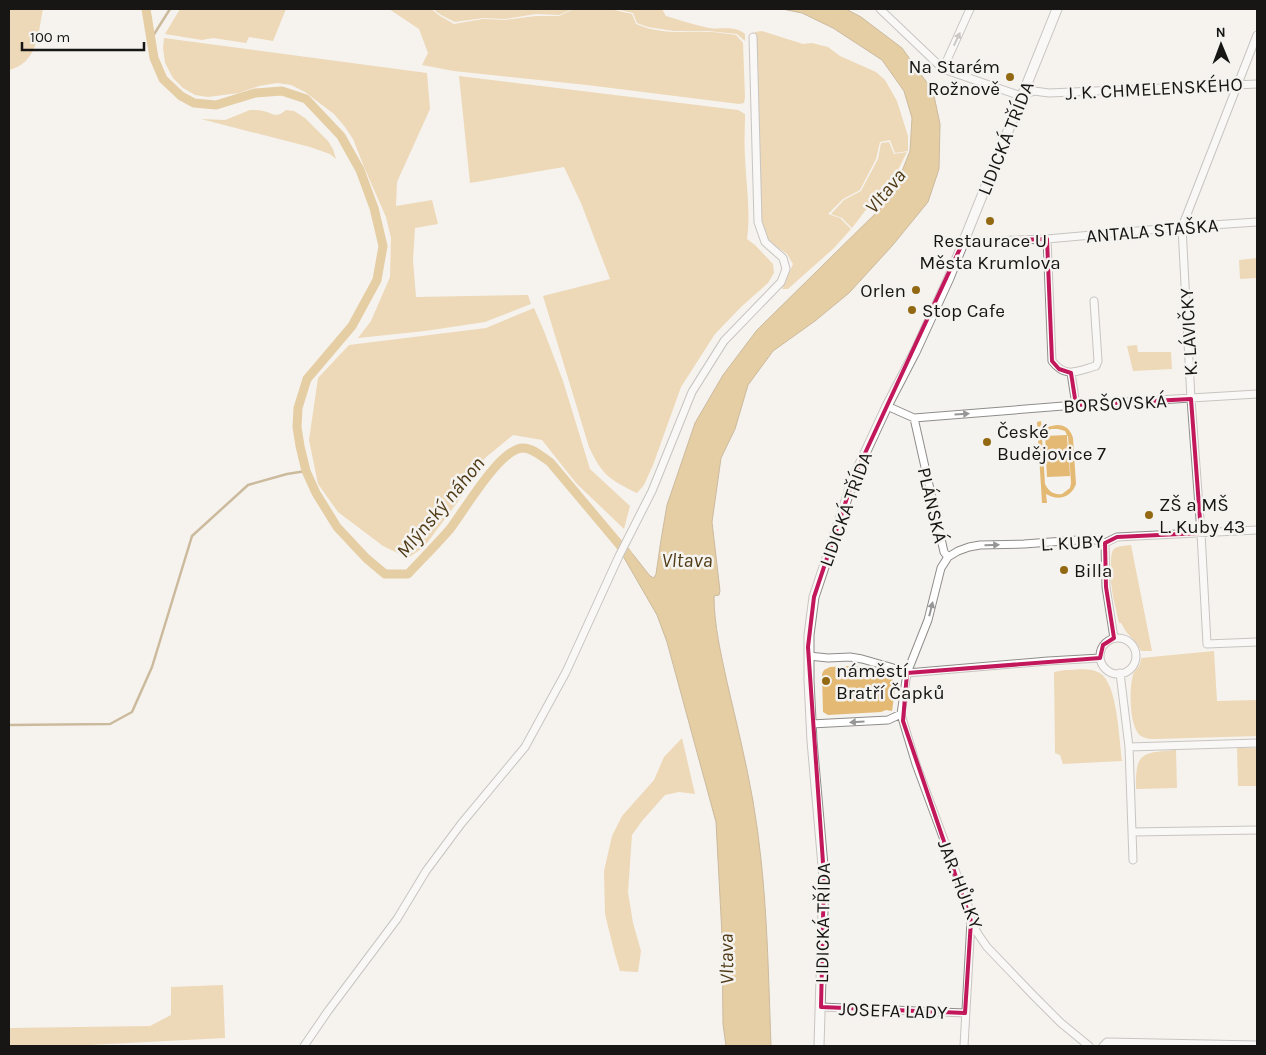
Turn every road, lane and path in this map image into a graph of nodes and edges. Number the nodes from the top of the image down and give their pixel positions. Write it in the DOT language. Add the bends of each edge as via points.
graph roads {
  1 [pos="880,9"];
  2 [pos="970,9"];
  3 [pos="1056,9"];
  4 [pos="1257,35"];
  5 [pos="753,37"];
  6 [pos="943,69"];
  7 [pos="1238,84"];
  8 [pos="1257,84"];
  9 [pos="1022,96"];
  10 [pos="1257,222"];
  11 [pos="1182,226"];
  12 [pos="1047,239"];
  13 [pos="963,242"];
  14 [pos="1094,301"];
  15 [pos="1071,373"];
  16 [pos="1257,394"];
  17 [pos="1191,398"];
  18 [pos="1076,405"];
  19 [pos="887,406"];
  20 [pos="914,418"];
  21 [pos="1257,530"];
  22 [pos="1201,533"];
  23 [pos="1105,544"];
  24 [pos="948,557"];
  25 [pos="1114,638"];
  26 [pos="1257,642"];
  27 [pos="808,656"];
  28 [pos="1100,658"];
  29 [pos="907,673"];
  30 [pos="1120,673"];
  31 [pos="901,714"];
  32 [pos="811,724"];
  33 [pos="1257,742"];
  34 [pos="1129,747"];
  35 [pos="1257,830"];
  36 [pos="1132,832"];
  37 [pos="1133,860"];
  38 [pos="971,920"];
  39 [pos="820,1007"];
  40 [pos="965,1013"];
  41 [pos="1257,1045"];
  42 [pos="304,1046"];
  43 [pos="819,1046"];
  44 [pos="964,1046"];
  45 [pos="1089,1046"];
  46 [pos="1103,1046"];
  1 -- 6 [label="street"];
  6 -- 2 [label="street, one-way"];
  3 -- 9 [label="street, LIDICKÁ TŘÍDA"];
  4 -- 7 [label="street, K. LÁVIČKY"];
  5 -- 42 [label="street" via="758,222 765,242 783,258 786,269 781,282 724,341 692,392 652,491 566,672 525,747 461,824 397,919"];
  6 -- 9 [label="street"];
  7 -- 8 [label="street, J. K. CHMELENSKÉHO"];
  7 -- 9 [label="street, J. K. CHMELENSKÉHO" via="1049,93 1034,91"];
  7 -- 11 [label="street, K. LÁVIČKY"];
  9 -- 13 [label="street, LIDICKÁ TŘÍDA"];
  10 -- 11 [label="street, ANTALA STAŠKA"];
  11 -- 12 [label="street, ANTALA STAŠKA"];
  11 -- 17 [label="street, K. LÁVIČKY"];
  12 -- 13 [label="street, ANTALA STAŠKA"];
  12 -- 15 [label="street" via="1052,361 1058,369"];
  13 -- 19 [label="street, LIDICKÁ TŘÍDA" via="915,352"];
  14 -- 15 [label="street" via="1098,362 1096,366"];
  15 -- 18 [label="street"];
  16 -- 17 [label="street, BORŠOVSKÁ"];
  17 -- 18 [label="street, BORŠOVSKÁ"];
  17 -- 22 [label="street, K. LÁVIČKY"];
  20 -- 18 [label="street, BORŠOVSKÁ, one-way"];
  19 -- 20 [label="street"];
  19 -- 27 [label="street, LIDICKÁ TŘÍDA" via="854,477 818,584"];
  20 -- 24 [label="street, PLÁNSKÁ" via="944,552"];
  21 -- 22 [label="street, L. KUBY"];
  22 -- 23 [label="street, L. KUBY" via="1117,537"];
  22 -- 26 [label="street, K. LÁVIČKY" via="1207,644"];
  24 -- 23 [label="street, L. KUBY, one-way" via="969,547 980,546 1091,539"];
  23 -- 25 [label="street" via="1106,588"];
  29 -- 24 [label="street, PLÁNSKÁ, one-way" via="928,620 941,568"];
  25 -- 28 [label="street" via="1103,645"];
  25 -- 30 [label="street" via="1129,642 1136,654 1132,667"];
  27 -- 29 [label="street" via="862,659"];
  27 -- 32 [label="street, LIDICKÁ TŘÍDA"];
  28 -- 29 [label="street"];
  28 -- 30 [label="street" via="1107,670"];
  29 -- 31 [label="street, PLÁNSKÁ"];
  30 -- 34 [label="street"];
  31 -- 32 [label="street, one-way" via="888,720"];
  31 -- 38 [label="street, JAR. HŮLKY"];
  32 -- 39 [label="street, LIDICKÁ TŘÍDA" via="824,877"];
  33 -- 34 [label="street"];
  34 -- 36 [label="street"];
  35 -- 36 [label="street"];
  36 -- 37 [label="street"];
  38 -- 40 [label="street"];
  38 -- 45 [label="street, JAR. HŮLKY" via="987,947 1061,1023"];
  39 -- 40 [label="street, JOSEFA LADY"];
  39 -- 43 [label="street, LIDICKÁ TŘÍDA"];
  40 -- 44 [label="street"];
  41 -- 46 [label="street" via="1107,1042"];
}
